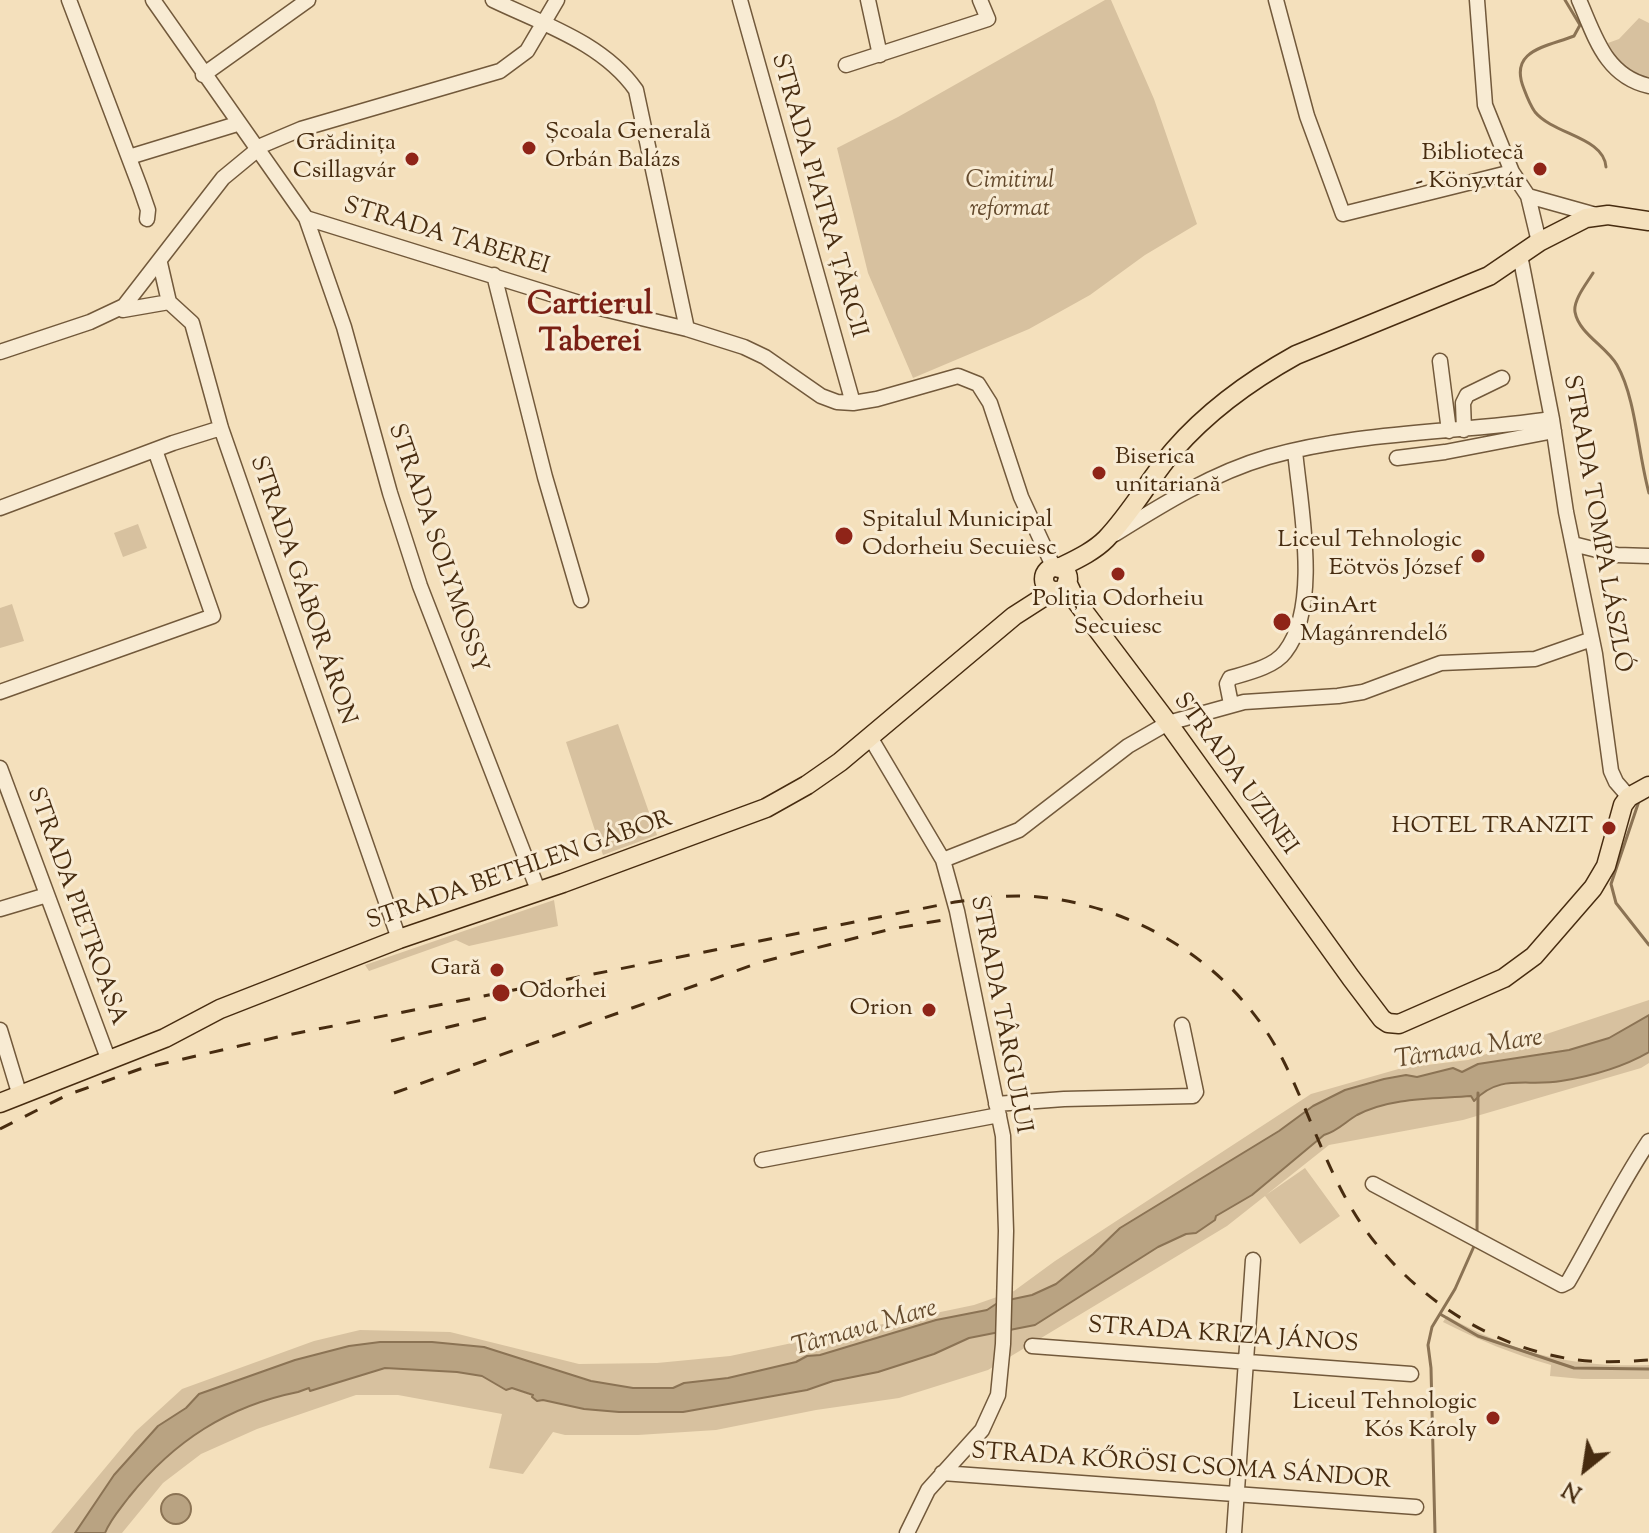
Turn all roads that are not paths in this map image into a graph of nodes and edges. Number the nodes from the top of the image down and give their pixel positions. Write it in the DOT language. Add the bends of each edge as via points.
graph roads {
  1 [pos="69,0"];
  2 [pos="153,0"];
  3 [pos="308,0"];
  4 [pos="493,0"];
  5 [pos="557,0"];
  6 [pos="740,0"];
  7 [pos="868,0"];
  8 [pos="980,0"];
  9 [pos="1276,0"];
  10 [pos="1477,0"];
  11 [pos="1579,0"];
  12 [pos="543,24"];
  13 [pos="880,55"];
  14 [pos="846,65"];
  15 [pos="203,75"];
  16 [pos="1649,86"];
  17 [pos="237,124"];
  18 [pos="256,150"];
  19 [pos="129,157"];
  20 [pos="1512,172"];
  21 [pos="1528,196"];
  22 [pos="1596,215"];
  23 [pos="306,218"];
  24 [pos="147,219"];
  25 [pos="1649,221"];
  26 [pos="1539,242"];
  27 [pos="1520,255"];
  28 [pos="160,263"];
  29 [pos="494,275"];
  30 [pos="169,302"];
  31 [pos="116,312"];
  32 [pos="687,329"];
  33 [pos="0,352"];
  34 [pos="1440,361"];
  35 [pos="1502,378"];
  36 [pos="853,403"];
  37 [pos="1553,425"];
  38 [pos="221,428"];
  39 [pos="1456,430"];
  40 [pos="155,450"];
  41 [pos="1295,451"];
  42 [pos="1397,458"];
  43 [pos="1146,488"];
  44 [pos="1158,507"];
  45 [pos="0,508"];
  46 [pos="1105,540"];
  47 [pos="1573,544"];
  48 [pos="1649,556"];
  49 [pos="1055,579"];
  50 [pos="581,600"];
  51 [pos="1592,639"];
  52 [pos="0,692"];
  53 [pos="1231,704"];
  54 [pos="1168,723"];
  55 [pos="870,737"];
  56 [pos="0,768"];
  57 [pos="1639,791"];
  58 [pos="943,860"];
  59 [pos="538,890"];
  60 [pos="47,895"];
  61 [pos="0,909"];
  62 [pos="399,939"];
  63 [pos="1351,978"];
  64 [pos="1182,1025"];
  65 [pos="0,1030"];
  66 [pos="109,1061"];
  67 [pos="20,1096"];
  68 [pos="0,1103"];
  69 [pos="998,1110"];
  70 [pos="1649,1141"];
  71 [pos="762,1160"];
  72 [pos="1373,1184"];
  73 [pos="1253,1260"];
  74 [pos="1032,1346"];
  75 [pos="1246,1360"];
  76 [pos="1411,1374"];
  77 [pos="942,1473"];
  78 [pos="1238,1494"];
  79 [pos="1416,1507"];
  80 [pos="907,1533"];
  81 [pos="1234,1533"];
  1 -- 19 [label="street"];
  2 -- 15 [label="street, STRADA TABEREI"];
  3 -- 15 [label="street"];
  4 -- 12 [label="street"];
  5 -- 12 [label="street"];
  6 -- 36 [label="street, STRADA PIATRA ȚĂRCII"];
  7 -- 13 [label="street"];
  8 -- 13 [label="street" via="988,19"];
  9 -- 20 [label="street" via="1307,116 1343,214"];
  10 -- 20 [label="street" via="1485,105"];
  11 -- 16 [label="street" via="1605,58 1630,79"];
  12 -- 18 [label="street" via="527,51 500,71 301,129"];
  12 -- 32 [label="street" via="609,58 636,90"];
  13 -- 14 [label="street"];
  15 -- 17 [label="street, STRADA TABEREI"];
  17 -- 18 [label="street, STRADA TABEREI"];
  17 -- 19 [label="street"];
  18 -- 23 [label="street, STRADA TABEREI"];
  18 -- 28 [label="street" via="223,178"];
  19 -- 24 [label="street"];
  20 -- 21 [label="street"];
  21 -- 22 [label="street"];
  21 -- 26 [label="street"];
  22 -- 25 [label="main road"];
  22 -- 26 [label="main road"];
  23 -- 29 [label="street, STRADA TABEREI"];
  23 -- 59 [label="street, STRADA SOLYMOSSY" via="344,327 420,586"];
  26 -- 27 [label="main road"];
  27 -- 37 [label="street, STRADA TOMPA LÁSZLÓ"];
  27 -- 43 [label="main road" via="1489,276 1276,366 1194,429"];
  28 -- 30 [label="street, STRADA GÁBOR ÁRON"];
  28 -- 31 [label="street"];
  29 -- 32 [label="street, STRADA TABEREI"];
  29 -- 50 [label="street"];
  30 -- 31 [label="street"];
  30 -- 38 [label="street, STRADA GÁBOR ÁRON" via="192,323"];
  31 -- 33 [label="street"];
  32 -- 36 [label="street, STRADA TABEREI" via="754,351 821,396"];
  34 -- 39 [label="street"];
  35 -- 39 [label="street" via="1467,395"];
  36 -- 49 [label="street, STRADA TABEREI" via="950,377 978,384 990,403"];
  37 -- 39 [label="street"];
  37 -- 42 [label="street" via="1485,445"];
  37 -- 47 [label="street, STRADA TOMPA LÁSZLÓ"];
  38 -- 40 [label="street"];
  38 -- 62 [label="street, STRADA GÁBOR ÁRON"];
  39 -- 41 [label="street" via="1374,436"];
  40 -- 45 [label="street"];
  40 -- 52 [label="street" via="213,616"];
  41 -- 44 [label="street" via="1234,469"];
  41 -- 53 [label="street" via="1304,551 1301,618 1284,654 1230,678"];
  43 -- 44 [label="street"];
  43 -- 46 [label="main road"];
  44 -- 46 [label="street"];
  46 -- 49 [label="main road, STRADA BETHLEN GÁBOR"];
  47 -- 48 [label="street" via="1617,555"];
  47 -- 51 [label="street, STRADA TOMPA LÁSZLÓ"];
  49 -- 54 [label="main road, STRADA UZINEI"];
  49 -- 55 [label="main road, STRADA BETHLEN GÁBOR"];
  51 -- 53 [label="street" via="1528,661 1431,665 1363,692"];
  51 -- 57 [label="street, STRADA TOMPA LÁSZLÓ" via="1611,771 1616,782"];
  53 -- 54 [label="street"];
  54 -- 58 [label="street" via="1128,746 1019,830"];
  54 -- 63 [label="main road, STRADA UZINEI"];
  55 -- 58 [label="street, STRADA TÂRGULUI"];
  55 -- 59 [label="main road, STRADA BETHLEN GÁBOR" via="807,785 756,813"];
  56 -- 60 [label="street, STRADA PIETROASA"];
  57 -- 63 [label="main road, STRADA TOMPA LÁSZLÓ" via="1619,814 1606,866 1593,888 1521,968 1394,1024 1382,1019"];
  58 -- 69 [label="street, STRADA TÂRGULUI"];
  59 -- 62 [label="main road, STRADA BETHLEN GÁBOR"];
  60 -- 61 [label="street"];
  60 -- 66 [label="street, STRADA PIETROASA"];
  62 -- 66 [label="main road, STRADA BETHLEN GÁBOR" via="220,1009"];
  64 -- 69 [label="street" via="1193,1096 1064,1099"];
  65 -- 67 [label="street"];
  66 -- 67 [label="main road, STRADA BETHLEN GÁBOR"];
  67 -- 68 [label="main road, STRADA BETHLEN GÁBOR"];
  69 -- 71 [label="street"];
  69 -- 77 [label="street, STRADA TÂRGULUI" via="1003,1136 1001,1380 977,1437"];
  70 -- 72 [label="street" via="1562,1285"];
  73 -- 75 [label="street"];
  74 -- 75 [label="street, STRADA KRIZA JÁNOS"];
  75 -- 76 [label="street, STRADA KRIZA JÁNOS"];
  75 -- 78 [label="street"];
  77 -- 78 [label="street, STRADA KŐRÖSI CSOMA SÁNDOR"];
  77 -- 80 [label="street, STRADA TÂRGULUI"];
  78 -- 79 [label="street, STRADA KŐRÖSI CSOMA SÁNDOR"];
  78 -- 81 [label="street"];
}
